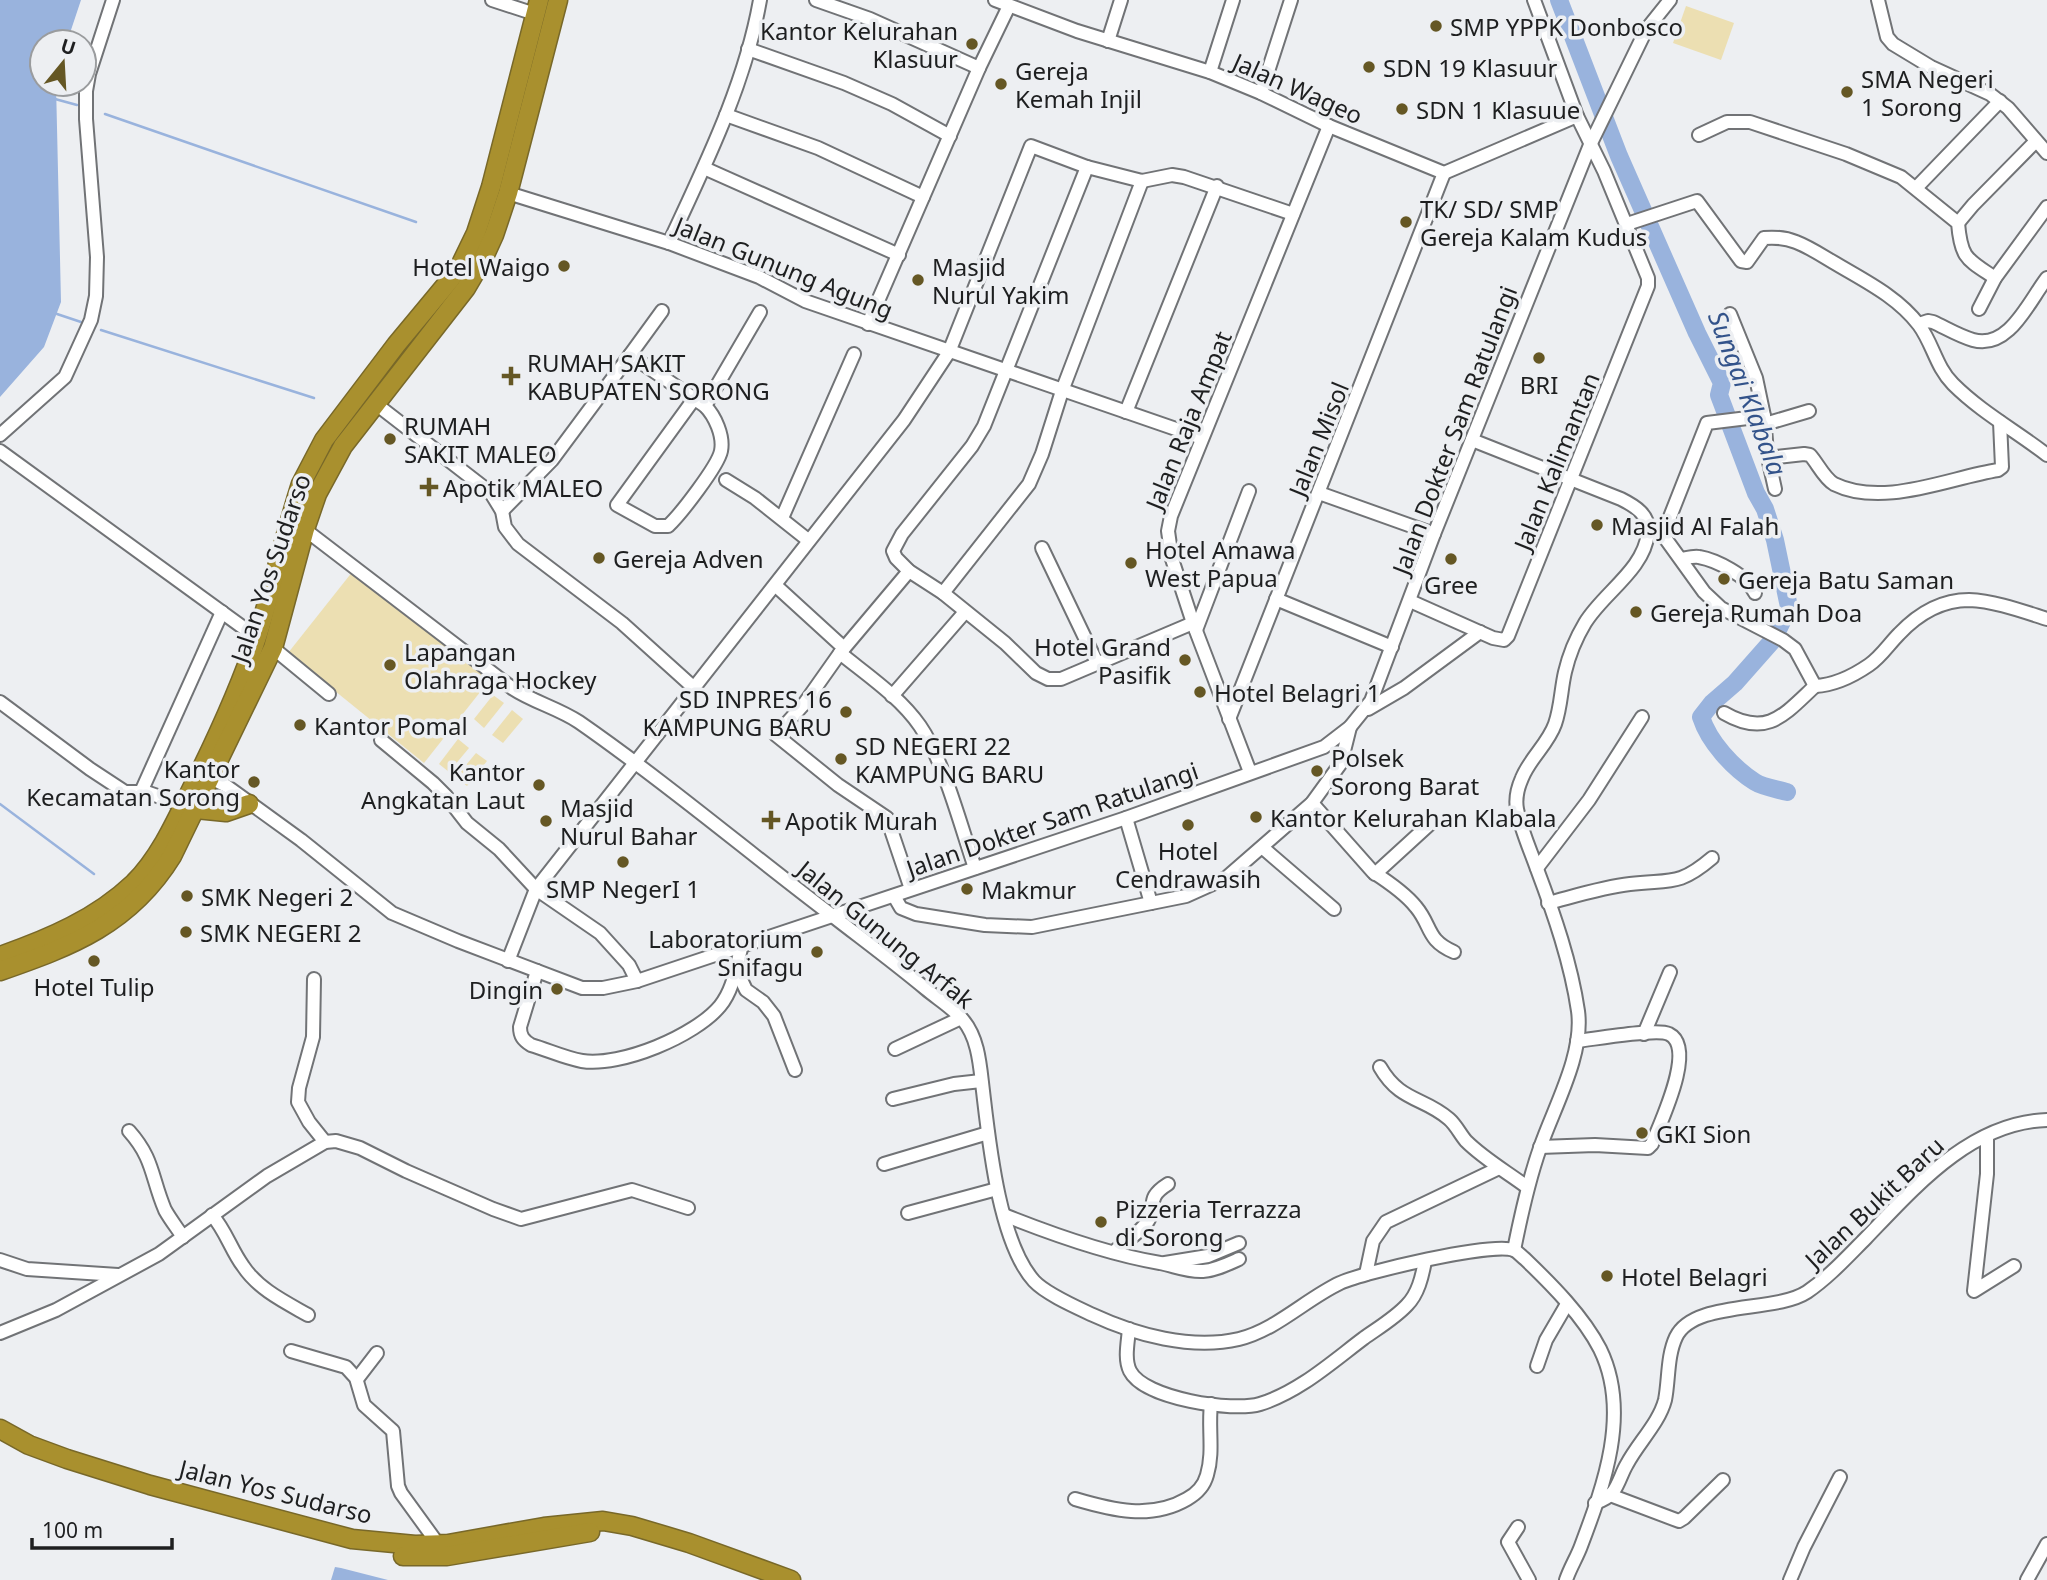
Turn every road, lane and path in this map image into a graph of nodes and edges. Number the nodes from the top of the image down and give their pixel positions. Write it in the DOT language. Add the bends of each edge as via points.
graph roads {
  1 [pos="113,0"];
  2 [pos="492,0"];
  3 [pos="558,0"];
  4 [pos="760,0"];
  5 [pos="816,0"];
  6 [pos="1121,0"];
  7 [pos="1233,0"];
  8 [pos="1291,0"];
  9 [pos="1534,0"];
  10 [pos="1670,0"];
  11 [pos="1878,0"];
  12 [pos="1000,2"];
  13 [pos="537,7"];
  14 [pos="1108,41"];
  15 [pos="748,50"];
  16 [pos="979,68"];
  17 [pos="1210,72"];
  18 [pos="1261,93"];
  19 [pos="2000,101"];
  20 [pos="726,115"];
  21 [pos="1577,116"];
  22 [pos="1329,126"];
  23 [pos="950,135"];
  24 [pos="1699,135"];
  25 [pos="2036,141"];
  26 [pos="1590,145"];
  27 [pos="2047,153"];
  28 [pos="1087,167"];
  29 [pos="704,168"];
  30 [pos="1444,173"];
  31 [pos="1142,181"];
  32 [pos="1217,187"];
  33 [pos="1916,188"];
  34 [pos="508,192"];
  35 [pos="923,197"];
  36 [pos="2047,207"];
  37 [pos="1293,214"];
  38 [pos="1632,222"];
  39 [pos="1958,223"];
  40 [pos="669,243"];
  41 [pos="899,255"];
  42 [pos="1995,278"];
  43 [pos="2047,278"];
  44 [pos="458,284"];
  45 [pos="1979,309"];
  46 [pos="662,311"];
  47 [pos="760,312"];
  48 [pos="1730,314"];
  49 [pos="868,324"];
  50 [pos="1919,324"];
  51 [pos="949,352"];
  52 [pos="854,354"];
  53 [pos="628,358"];
  54 [pos="1004,371"];
  55 [pos="1062,391"];
  56 [pos="700,403"];
  57 [pos="376,404"];
  58 [pos="1809,411"];
  59 [pos="1126,412"];
  60 [pos="1765,420"];
  61 [pos="2000,422"];
  62 [pos="0,435"];
  63 [pos="1202,438"];
  64 [pos="1472,440"];
  65 [pos="0,451"];
  66 [pos="2047,455"];
  67 [pos="1768,458"];
  68 [pos="1570,478"];
  69 [pos="726,481"];
  70 [pos="1775,489"];
  71 [pos="1250,491"];
  72 [pos="1319,492"];
  73 [pos="502,511"];
  74 [pos="782,518"];
  75 [pos="298,524"];
  76 [pos="1655,532"];
  77 [pos="1434,534"];
  78 [pos="808,540"];
  79 [pos="1042,548"];
  80 [pos="1682,559"];
  81 [pos="909,570"];
  82 [pos="775,585"];
  83 [pos="943,593"];
  84 [pos="1755,593"];
  85 [pos="1276,599"];
  86 [pos="1410,601"];
  87 [pos="222,612"];
  88 [pos="965,612"];
  89 [pos="2047,619"];
  90 [pos="1195,627"];
  91 [pos="1480,632"];
  92 [pos="256,637"];
  93 [pos="1392,647"];
  94 [pos="272,648"];
  95 [pos="842,650"];
  96 [pos="1097,663"];
  97 [pos="1815,686"];
  98 [pos="693,687"];
  99 [pos="328,694"];
  100 [pos="892,696"];
  101 [pos="0,702"];
  102 [pos="1365,711"];
  103 [pos="1724,713"];
  104 [pos="1642,716"];
  105 [pos="1229,719"];
  106 [pos="1350,727"];
  107 [pos="381,740"];
  108 [pos="634,763"];
  109 [pos="1250,772"];
  110 [pos="205,775"];
  111 [pos="141,792"];
  112 [pos="1312,803"];
  113 [pos="249,804"];
  114 [pos="190,807"];
  115 [pos="1126,818"];
  116 [pos="1433,821"];
  117 [pos="1263,848"];
  118 [pos="1713,858"];
  119 [pos="975,868"];
  120 [pos="1537,868"];
  121 [pos="1375,874"];
  122 [pos="536,889"];
  123 [pos="911,890"];
  124 [pos="894,896"];
  125 [pos="1151,903"];
  126 [pos="1548,903"];
  127 [pos="1334,909"];
  128 [pos="833,916"];
  129 [pos="741,945"];
  130 [pos="1454,951"];
  131 [pos="0,956"];
  132 [pos="508,961"];
  133 [pos="736,969"];
  134 [pos="0,971"];
  135 [pos="537,971"];
  136 [pos="1670,972"];
  137 [pos="314,979"];
  138 [pos="637,981"];
  139 [pos="961,1018"];
  140 [pos="1644,1034"];
  141 [pos="1577,1041"];
  142 [pos="895,1049"];
  143 [pos="1380,1067"];
  144 [pos="795,1070"];
  145 [pos="981,1082"];
  146 [pos="893,1099"];
  147 [pos="2047,1120"];
  148 [pos="129,1131"];
  149 [pos="988,1133"];
  150 [pos="1987,1136"];
  151 [pos="326,1142"];
  152 [pos="1540,1147"];
  153 [pos="884,1164"];
  154 [pos="1499,1168"];
  155 [pos="1168,1184"];
  156 [pos="1527,1187"];
  157 [pos="997,1189"];
  158 [pos="688,1208"];
  159 [pos="908,1213"];
  160 [pos="212,1215"];
  161 [pos="1004,1215"];
  162 [pos="183,1237"];
  163 [pos="1239,1243"];
  164 [pos="1514,1250"];
  165 [pos="1114,1252"];
  166 [pos="1239,1259"];
  167 [pos="0,1260"];
  168 [pos="1425,1261"];
  169 [pos="1161,1263"];
  170 [pos="2014,1266"];
  171 [pos="1366,1274"];
  172 [pos="118,1275"];
  173 [pos="1567,1304"];
  174 [pos="308,1315"];
  175 [pos="1129,1329"];
  176 [pos="0,1333"];
  177 [pos="291,1351"];
  178 [pos="377,1353"];
  179 [pos="1536,1366"];
  180 [pos="357,1379"];
  181 [pos="1211,1404"];
  182 [pos="0,1429"];
  183 [pos="0,1441"];
  184 [pos="1840,1477"];
  185 [pos="1723,1480"];
  186 [pos="1610,1495"];
  187 [pos="1075,1499"];
  188 [pos="1595,1503"];
  189 [pos="603,1527"];
  190 [pos="1518,1527"];
  191 [pos="439,1544"];
  192 [pos="2047,1544"];
  193 [pos="1569,1579"];
  194 [pos="755,1580"];
  195 [pos="791,1580"];
  196 [pos="1530,1580"];
  197 [pos="1790,1580"];
  198 [pos="2027,1580"];
  1 -- 62 [label="street" via="86,91 97,257 91,320 65,377"];
  2 -- 13 [label="street"];
  3 -- 34 [label="highway, Jalan Yos Sudarso"];
  4 -- 15 [label="street"];
  5 -- 16 [label="street"];
  6 -- 14 [label="street"];
  7 -- 17 [label="street"];
  8 -- 18 [label="street"];
  9 -- 21 [label="street, Jalan Kalimantan"];
  10 -- 26 [label="street, Jalan Dokter Sam Ratulangi" via="1646,30"];
  11 -- 19 [label="street" via="1893,44"];
  12 -- 14 [label="street, Jalan Wageo"];
  12 -- 16 [label="street"];
  13 -- 44 [label="highway, Jalan Yos Sudarso" via="491,187"];
  14 -- 17 [label="street, Jalan Wageo"];
  15 -- 20 [label="street"];
  15 -- 23 [label="street" via="844,83"];
  16 -- 23 [label="street"];
  17 -- 18 [label="street, Jalan Wageo"];
  18 -- 22 [label="street, Jalan Wageo"];
  19 -- 25 [label="street"];
  19 -- 33 [label="street"];
  20 -- 29 [label="street"];
  20 -- 35 [label="street" via="818,148"];
  21 -- 26 [label="street, Jalan Kalimantan"];
  21 -- 30 [label="street"];
  22 -- 30 [label="street, Jalan Wageo"];
  22 -- 37 [label="street, Jalan Raja Ampat"];
  23 -- 35 [label="street"];
  24 -- 33 [label="street" via="1727,122 1750,122 1846,154"];
  25 -- 27 [label="street"];
  25 -- 39 [label="street"];
  26 -- 38 [label="street, Jalan Kalimantan"];
  26 -- 64 [label="street, Jalan Dokter Sam Ratulangi"];
  28 -- 31 [label="street"];
  28 -- 51 [label="street" via="1031,146"];
  28 -- 54 [label="street"];
  29 -- 40 [label="street"];
  29 -- 41 [label="street"];
  30 -- 72 [label="street, Jalan Misol"];
  31 -- 32 [label="street" via="1172,175"];
  31 -- 55 [label="street"];
  32 -- 37 [label="street"];
  32 -- 59 [label="street"];
  33 -- 39 [label="street"];
  34 -- 40 [label="street, Jalan Gunung Agung"];
  34 -- 44 [label="highway, Jalan Yos Sudarso" via="494,235"];
  35 -- 41 [label="street"];
  36 -- 42 [label="street"];
  37 -- 63 [label="street, Jalan Raja Ampat"];
  38 -- 50 [label="street" via="1697,201 1744,262 1765,238 1797,242 1893,299"];
  38 -- 68 [label="street, Jalan Kalimantan" via="1648,286"];
  39 -- 42 [label="street" via="1966,259"];
  40 -- 49 [label="street, Jalan Gunung Agung"];
  41 -- 49 [label="street"];
  42 -- 45 [label="street"];
  43 -- 50 [label="street" via="2000,337 1971,340 1933,322"];
  44 -- 57 [label="highway, Jalan Yos Sudarso"];
  44 -- 75 [label="highway, Jalan Yos Sudarso" via="396,345 324,440 305,474"];
  46 -- 53 [label="street"];
  47 -- 56 [label="street"];
  48 -- 60 [label="street" via="1756,378"];
  49 -- 51 [label="street, Jalan Gunung Agung"];
  50 -- 61 [label="street" via="1940,370"];
  51 -- 54 [label="street, Jalan Gunung Agung"];
  51 -- 78 [label="street" via="904,420"];
  52 -- 74 [label="street"];
  53 -- 56 [label="street"];
  53 -- 73 [label="street" via="552,460"];
  54 -- 55 [label="street, Jalan Gunung Agung"];
  54 -- 81 [label="street" via="972,446 895,543 892,551"];
  55 -- 59 [label="street, Jalan Gunung Agung"];
  55 -- 83 [label="street" via="1029,484"];
  56 -- 56 [label="street" via="712,414 721,453 671,523 659,527 617,505"];
  57 -- 73 [label="street" via="491,493"];
  57 -- 75 [label="highway, Jalan Yos Sudarso" via="343,446"];
  58 -- 60 [label="street"];
  59 -- 63 [label="street, Jalan Gunung Agung"];
  60 -- 67 [label="street"];
  60 -- 76 [label="street" via="1707,423 1668,522"];
  61 -- 66 [label="street"];
  61 -- 67 [label="street" via="2003,459 1998,470 1904,491 1873,494 1833,483 1810,455"];
  63 -- 90 [label="street, Jalan Raja Ampat" via="1168,531 1172,559"];
  64 -- 68 [label="street"];
  64 -- 77 [label="street, Jalan Dokter Sam Ratulangi"];
  65 -- 87 [label="street"];
  67 -- 70 [label="street"];
  68 -- 76 [label="street" via="1638,508"];
  68 -- 91 [label="street, Jalan Kalimantan" via="1512,631 1504,640"];
  69 -- 74 [label="street"];
  71 -- 90 [label="street"];
  72 -- 77 [label="street"];
  72 -- 85 [label="street, Jalan Misol"];
  73 -- 98 [label="street" via="505,527 519,544 622,623"];
  74 -- 78 [label="street"];
  75 -- 92 [label="highway, Jalan Yos Sudarso"];
  75 -- 94 [label="highway, Jalan Yos Sudarso"];
  75 -- 108 [label="street, Jalan Gunung Arfak" via="512,688 576,720"];
  76 -- 80 [label="street"];
  76 -- 120 [label="street" via="1635,564 1584,625 1565,673 1552,733 1518,788 1517,810"];
  77 -- 86 [label="street, Jalan Dokter Sam Ratulangi"];
  78 -- 82 [label="street"];
  79 -- 96 [label="street"];
  80 -- 84 [label="street" via="1700,557 1730,570 1747,579"];
  80 -- 97 [label="street" via="1694,581 1721,608 1795,649"];
  81 -- 83 [label="street"];
  81 -- 95 [label="street"];
  82 -- 95 [label="street"];
  82 -- 98 [label="street"];
  83 -- 88 [label="street"];
  85 -- 93 [label="street"];
  85 -- 105 [label="street, Jalan Misol"];
  86 -- 91 [label="street"];
  86 -- 93 [label="street, Jalan Dokter Sam Ratulangi"];
  87 -- 92 [label="street"];
  87 -- 111 [label="street"];
  88 -- 96 [label="street" via="1048,679 1061,679"];
  88 -- 100 [label="street"];
  89 -- 97 [label="street" via="1983,601 1948,603 1916,619 1869,665 1837,683"];
  90 -- 96 [label="street"];
  90 -- 105 [label="street, Jalan Raja Ampat"];
  91 -- 102 [label="street"];
  92 -- 110 [label="highway, Jalan Yos Sudarso"];
  93 -- 102 [label="street, Jalan Dokter Sam Ratulangi"];
  94 -- 99 [label="street"];
  94 -- 110 [label="highway, Jalan Yos Sudarso"];
  95 -- 100 [label="street"];
  95 -- 123 [label="street" via="776,735 887,818"];
  97 -- 103 [label="street" via="1777,719 1751,725"];
  98 -- 108 [label="street"];
  100 -- 119 [label="street" via="928,740"];
  101 -- 111 [label="street" via="125,792"];
  102 -- 106 [label="street, Jalan Dokter Sam Ratulangi"];
  104 -- 120 [label="street" via="1589,800"];
  105 -- 109 [label="street, Jalan Raja Ampat"];
  106 -- 109 [label="street, Jalan Dokter Sam Ratulangi" via="1324,747"];
  106 -- 112 [label="street" via="1341,763"];
  107 -- 122 [label="street" via="433,783"];
  108 -- 122 [label="street"];
  108 -- 128 [label="street, Jalan Gunung Arfak"];
  109 -- 115 [label="street, Jalan Dokter Sam Ratulangi"];
  110 -- 113 [label="street, Jalan Dokter Sam Ratulangi"];
  110 -- 114 [label="highway, Jalan Yos Sudarso"];
  111 -- 114 [label="street"];
  112 -- 117 [label="street"];
  112 -- 121 [label="street"];
  113 -- 114 [label="highway" via="226,812"];
  113 -- 132 [label="street, Jalan Dokter Sam Ratulangi" via="392,913"];
  114 -- 131 [label="highway, Jalan Yos Sudarso" via="132,884 69,930"];
  114 -- 134 [label="highway, Jalan Yos Sudarso" via="159,876 133,903 76,943"];
  115 -- 119 [label="street, Jalan Dokter Sam Ratulangi"];
  115 -- 125 [label="street"];
  116 -- 121 [label="street"];
  117 -- 125 [label="street" via="1226,878 1186,896"];
  117 -- 127 [label="street"];
  118 -- 126 [label="street" via="1686,877"];
  119 -- 123 [label="street, Jalan Dokter Sam Ratulangi"];
  120 -- 126 [label="street"];
  121 -- 130 [label="street" via="1415,905 1437,943"];
  122 -- 132 [label="street"];
  122 -- 138 [label="street" via="600,933"];
  123 -- 124 [label="street, Jalan Dokter Sam Ratulangi"];
  124 -- 125 [label="street" via="901,908 911,912 1009,926 1032,926"];
  124 -- 128 [label="street, Jalan Dokter Sam Ratulangi"];
  126 -- 141 [label="street" via="1575,995"];
  128 -- 129 [label="street, Jalan Dokter Sam Ratulangi"];
  128 -- 139 [label="street, Jalan Gunung Arfak"];
  129 -- 133 [label="street"];
  129 -- 138 [label="street, Jalan Dokter Sam Ratulangi"];
  132 -- 135 [label="street, Jalan Dokter Sam Ratulangi"];
  133 -- 135 [label="street" via="730,991 702,1022 637,1055 600,1062 561,1056 524,1041 520,1027"];
  133 -- 144 [label="street" via="746,990 774,1016"];
  135 -- 138 [label="street, Jalan Dokter Sam Ratulangi" via="582,988"];
  136 -- 140 [label="street"];
  137 -- 151 [label="street" via="313,1037 298,1102"];
  139 -- 142 [label="street"];
  139 -- 145 [label="street, Jalan Gunung Arfak" via="976,1045"];
  140 -- 141 [label="street"];
  140 -- 152 [label="street" via="1670,1035 1679,1051 1676,1080 1652,1144 1640,1149"];
  141 -- 152 [label="street"];
  143 -- 154 [label="street" via="1388,1082 1448,1119"];
  145 -- 146 [label="street"];
  145 -- 149 [label="street, Jalan Gunung Arfak"];
  147 -- 150 [label="street, Jalan Bukit Baru" via="2014,1123"];
  148 -- 162 [label="street" via="141,1144 166,1212"];
  149 -- 153 [label="street"];
  149 -- 157 [label="street, Jalan Gunung Arfak"];
  150 -- 170 [label="street" via="1974,1291"];
  150 -- 186 [label="street, Jalan Bukit Baru" via="1949,1157 1833,1272 1805,1293 1760,1306 1728,1309 1686,1324 1676,1337 1664,1403"];
  151 -- 158 [label="street" via="360,1148 521,1219 632,1190"];
  151 -- 160 [label="street" via="267,1175"];
  152 -- 156 [label="street"];
  154 -- 156 [label="street"];
  154 -- 171 [label="street" via="1386,1222 1373,1241"];
  155 -- 165 [label="street" via="1152,1200 1148,1221"];
  156 -- 164 [label="street"];
  157 -- 159 [label="street"];
  157 -- 161 [label="street, Jalan Gunung Arfak"];
  160 -- 162 [label="street"];
  160 -- 174 [label="street" via="252,1277"];
  161 -- 165 [label="street"];
  161 -- 175 [label="street, Jalan Gunung Arfak" via="1033,1281 1095,1316"];
  162 -- 172 [label="street"];
  163 -- 169 [label="street" via="1208,1256"];
  164 -- 168 [label="street, Jalan Gunung Arfak"];
  164 -- 173 [label="street"];
  165 -- 169 [label="street"];
  166 -- 169 [label="street" via="1207,1271"];
  167 -- 172 [label="street" via="27,1269"];
  168 -- 171 [label="street, Jalan Gunung Arfak"];
  168 -- 181 [label="street" via="1422,1278 1406,1306 1286,1394 1258,1405"];
  171 -- 175 [label="street, Jalan Gunung Arfak" via="1239,1339 1190,1343"];
  172 -- 176 [label="street" via="56,1310"];
  173 -- 179 [label="street"];
  173 -- 188 [label="street" via="1600,1350 1614,1397 1608,1464"];
  175 -- 181 [label="street" via="1127,1364 1135,1379 1161,1393"];
  177 -- 180 [label="street" via="346,1367"];
  178 -- 180 [label="street"];
  180 -- 191 [label="street" via="364,1405 393,1431 401,1493"];
  181 -- 187 [label="street" via="1209,1467 1204,1485 1193,1496 1142,1513"];
  182 -- 191 [label="highway, Jalan Yos Sudarso" via="29,1445 150,1485 352,1539"];
  183 -- 189 [label="highway, Jalan Yos Sudarso" via="117,1485 345,1547 407,1557 498,1549"];
  184 -- 197 [label="street"];
  185 -- 186 [label="street" via="1679,1521"];
  186 -- 188 [label="street"];
  188 -- 193 [label="street"];
  189 -- 191 [label="highway, Jalan Yos Sudarso" via="585,1521"];
  189 -- 194 [label="highway, Jalan Yos Sudarso"];
  189 -- 195 [label="highway, Jalan Yos Sudarso" via="632,1526"];
  190 -- 196 [label="street" via="1508,1544"];
  192 -- 198 [label="street"];
}
